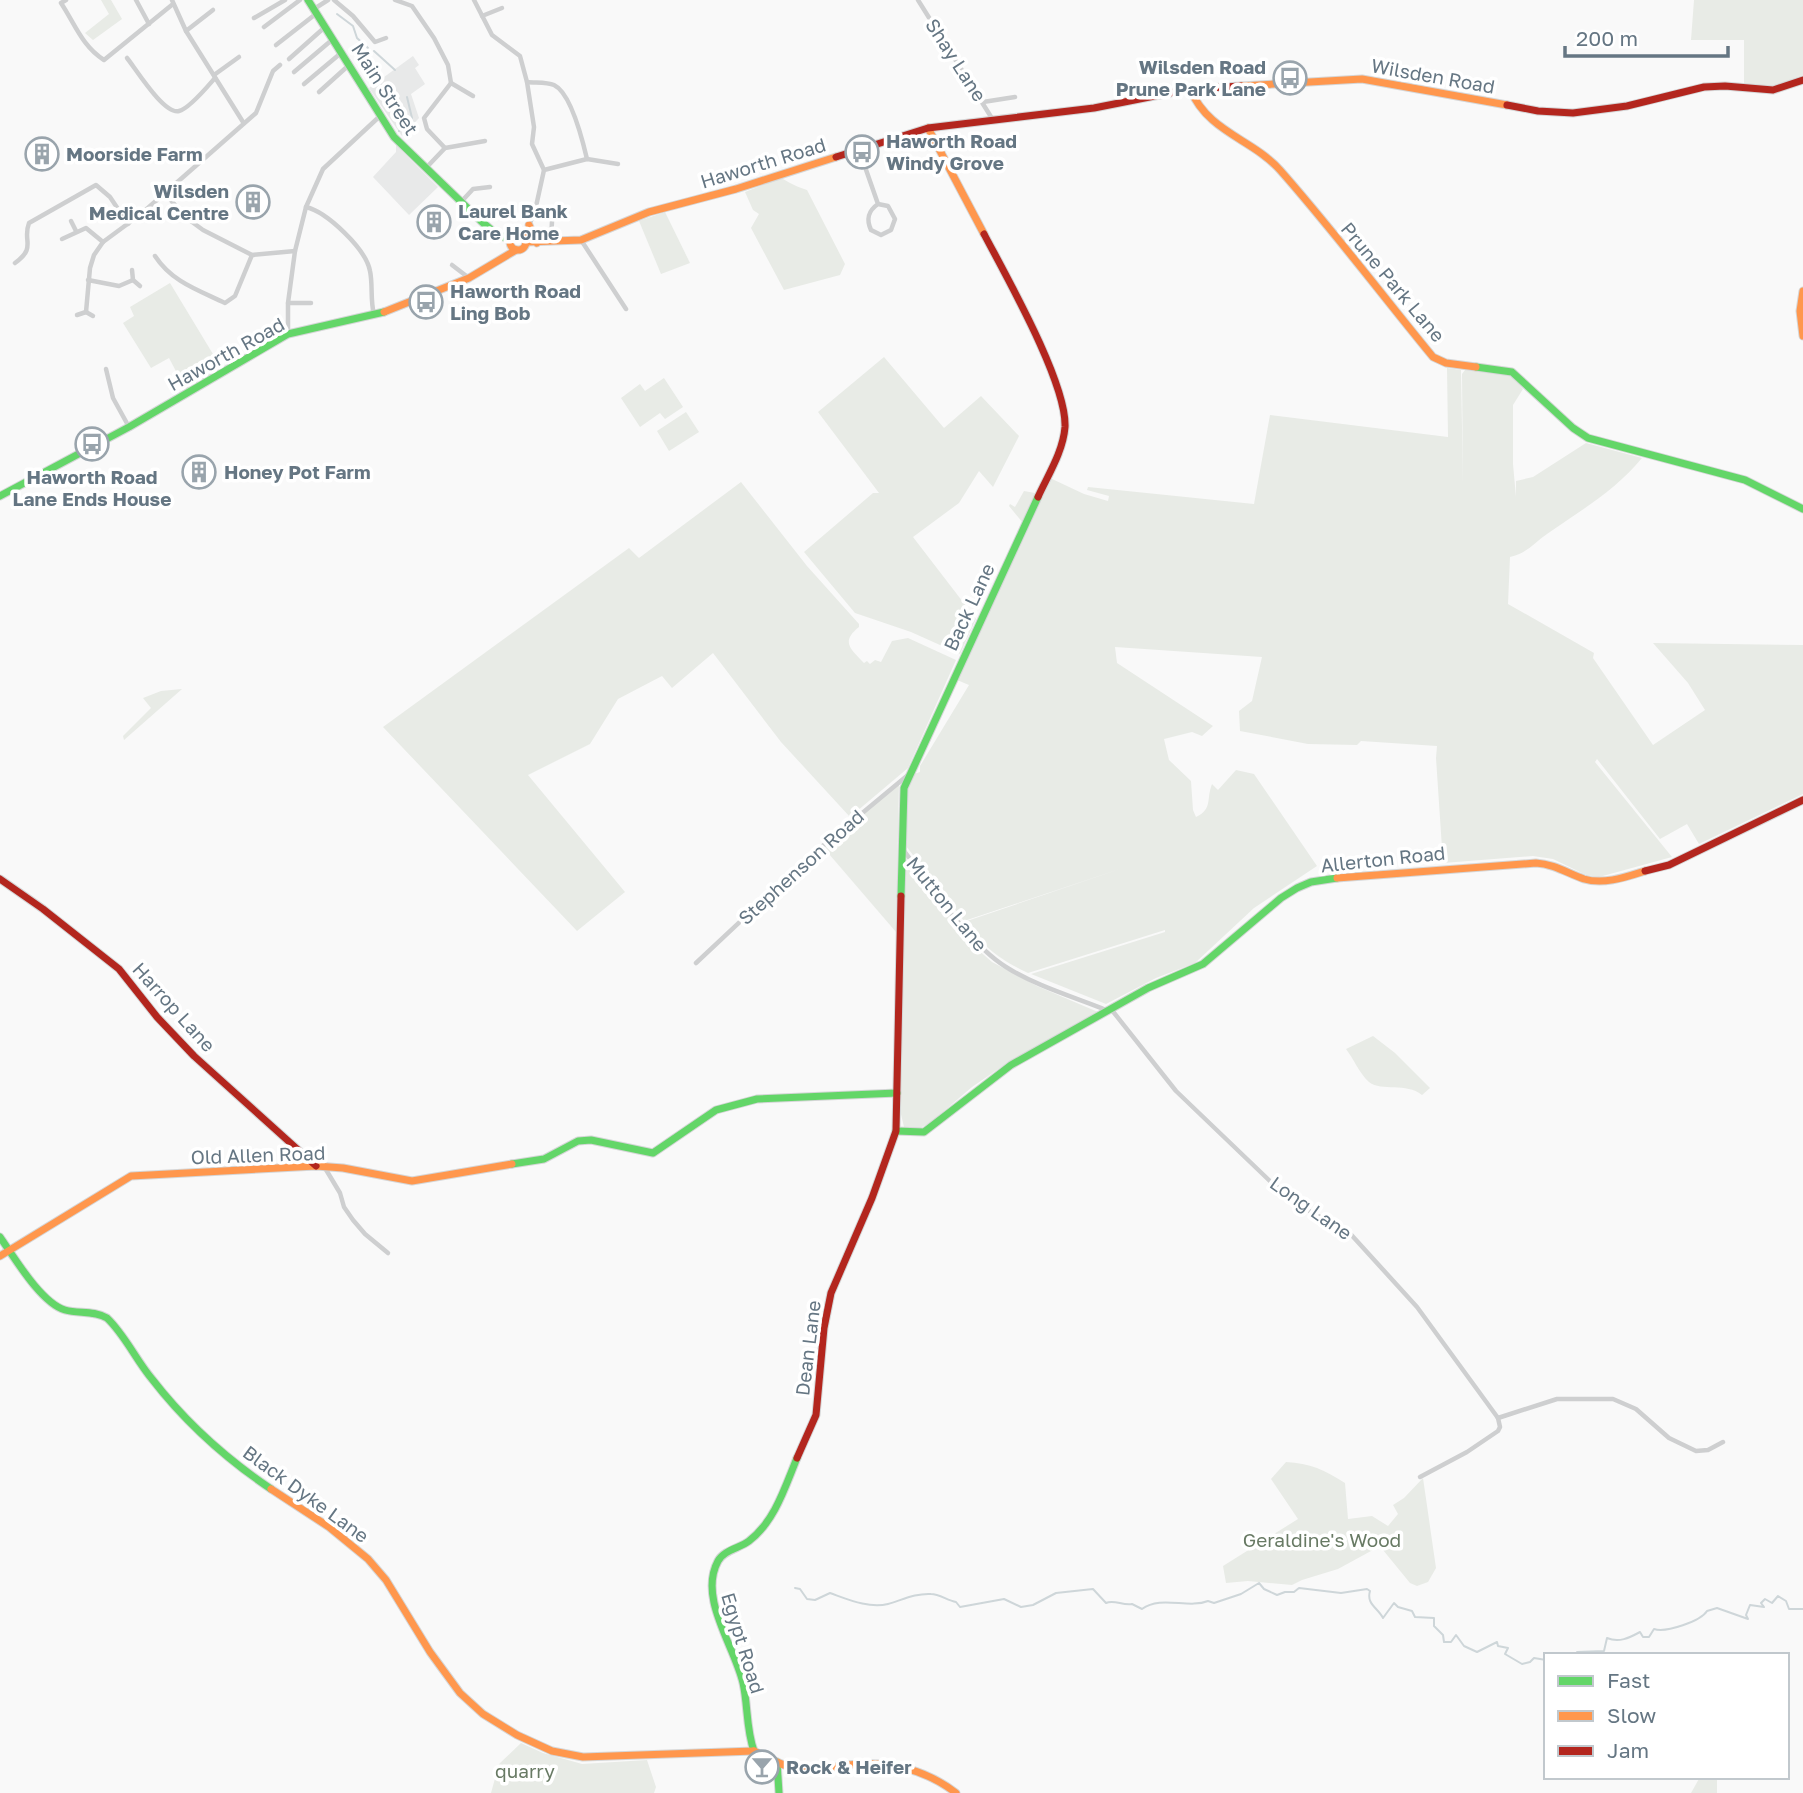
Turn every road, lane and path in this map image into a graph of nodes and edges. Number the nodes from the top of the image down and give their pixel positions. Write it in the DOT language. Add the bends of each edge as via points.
graph roads {
  1 [pos="66,0"];
  2 [pos="136,0"];
  3 [pos="285,0"];
  4 [pos="300,0"];
  5 [pos="308,0"];
  6 [pos="331,0"];
  7 [pos="396,0"];
  8 [pos="474,0"];
  9 [pos="918,0"];
  10 [pos="173,2"];
  11 [pos="274,7"];
  12 [pos="502,8"];
  13 [pos="213,10"];
  14 [pos="316,11"];
  15 [pos="280,15"];
  16 [pos="482,16"];
  17 [pos="254,18"];
  18 [pos="149,24"];
  19 [pos="326,26"];
  20 [pos="264,27"];
  21 [pos="186,31"];
  22 [pos="334,38"];
  23 [pos="386,38"];
  24 [pos="276,45"];
  25 [pos="342,53"];
  26 [pos="239,57"];
  27 [pos="127,58"];
  28 [pos="289,59"];
  29 [pos="280,65"];
  30 [pos="349,65"];
  31 [pos="293,72"];
  32 [pos="214,77"];
  33 [pos="1803,80"];
  34 [pos="527,82"];
  35 [pos="451,83"];
  36 [pos="304,84"];
  37 [pos="1190,89"];
  38 [pos="319,92"];
  39 [pos="473,96"];
  40 [pos="1015,97"];
  41 [pos="983,102"];
  42 [pos="380,116"];
  43 [pos="993,120"];
  44 [pos="243,122"];
  45 [pos="928,128"];
  46 [pos="485,141"];
  47 [pos="870,145"];
  48 [pos="445,148"];
  49 [pos="850,152"];
  50 [pos="587,159"];
  51 [pos="618,164"];
  52 [pos="864,164"];
  53 [pos="426,169"];
  54 [pos="544,170"];
  55 [pos="490,187"];
  56 [pos="165,192"];
  57 [pos="461,202"];
  58 [pos="878,204"];
  59 [pos="306,206"];
  60 [pos="71,221"];
  61 [pos="552,221"];
  62 [pos="128,224"];
  63 [pos="529,225"];
  64 [pos="76,231"];
  65 [pos="62,239"];
  66 [pos="510,240"];
  67 [pos="525,240"];
  68 [pos="581,240"];
  69 [pos="103,242"];
  70 [pos="551,242"];
  71 [pos="537,243"];
  72 [pos="516,250"];
  73 [pos="295,251"];
  74 [pos="253,255"];
  75 [pos="155,256"];
  76 [pos="15,263"];
  77 [pos="452,265"];
  78 [pos="132,270"];
  79 [pos="470,278"];
  80 [pos="88,280"];
  81 [pos="133,280"];
  82 [pos="140,286"];
  83 [pos="1803,291"];
  84 [pos="288,303"];
  85 [pos="311,303"];
  86 [pos="626,309"];
  87 [pos="86,312"];
  88 [pos="77,315"];
  89 [pos="374,315"];
  90 [pos="93,316"];
  91 [pos="288,334"];
  92 [pos="1803,336"];
  93 [pos="106,369"];
  94 [pos="129,427"];
  95 [pos="0,496"];
  96 [pos="1803,509"];
  97 [pos="909,775"];
  98 [pos="1803,800"];
  99 [pos="902,849"];
  100 [pos="0,879"];
  101 [pos="696,963"];
  102 [pos="1109,1010"];
  103 [pos="897,1093"];
  104 [pos="896,1131"];
  105 [pos="316,1166"];
  106 [pos="326,1168"];
  107 [pos="0,1237"];
  108 [pos="10,1250"];
  109 [pos="388,1253"];
  110 [pos="0,1256"];
  111 [pos="1498,1418"];
  112 [pos="1723,1442"];
  113 [pos="1420,1477"];
  114 [pos="729,1551"];
  115 [pos="754,1751"];
  116 [pos="777,1762"];
  117 [pos="779,1793"];
  118 [pos="956,1793"];
  1 -- 18 [label="street" via="61,4 78,35 104,60"];
  2 -- 18 [label="street"];
  3 -- 11 [label="street"];
  4 -- 15 [label="street"];
  5 -- 14 [label="street, Main Street"];
  6 -- 14 [label="street"];
  6 -- 23 [label="street" via="354,16 374,42"];
  7 -- 35 [label="street" via="412,6 434,38 448,65"];
  8 -- 16 [label="street"];
  9 -- 41 [label="street, Shay Lane"];
  10 -- 18 [label="street"];
  10 -- 21 [label="street"];
  11 -- 15 [label="street"];
  11 -- 17 [label="street"];
  12 -- 16 [label="street"];
  13 -- 21 [label="street"];
  14 -- 19 [label="street, Main Street"];
  14 -- 24 [label="street"];
  15 -- 20 [label="street"];
  16 -- 34 [label="street" via="492,35 520,57"];
  19 -- 22 [label="street, Main Street"];
  19 -- 28 [label="street"];
  21 -- 32 [label="street"];
  22 -- 25 [label="street, Main Street"];
  22 -- 31 [label="street"];
  25 -- 30 [label="street, Main Street"];
  25 -- 36 [label="street"];
  26 -- 32 [label="street"];
  27 -- 32 [label="street" via="160,102 173,111 187,107"];
  29 -- 44 [label="street" via="273,71 256,113"];
  30 -- 38 [label="street"];
  30 -- 42 [label="street, Main Street"];
  32 -- 44 [label="street"];
  33 -- 37 [label="street, Wilsden Road" via="1773,90 1704,87 1627,106 1573,113 1538,111 1362,79"];
  34 -- 50 [label="street" via="552,84 561,90"];
  34 -- 54 [label="street" via="532,144"];
  35 -- 39 [label="street"];
  35 -- 48 [label="street" via="424,118 427,129"];
  37 -- 43 [label="street, Wilsden Road" via="1094,108"];
  37 -- 96 [label="street, Prune Park Lane" via="1213,122 1278,168 1433,356 1446,363 1512,372 1588,438 1745,480"];
  40 -- 41 [label="street"];
  41 -- 43 [label="street, Shay Lane"];
  42 -- 53 [label="street, Main Street"];
  42 -- 59 [label="street" via="323,169"];
  43 -- 45 [label="street, Wilsden Road"];
  44 -- 56 [label="street" via="226,142"];
  45 -- 47 [label="street, Haworth Road"];
  45 -- 97 [label="street, Back Lane" via="1044,354 1064,427 1055,460"];
  46 -- 48 [label="street"];
  47 -- 49 [label="street, Haworth Road"];
  47 -- 52 [label="street" via="872,156"];
  48 -- 53 [label="street"];
  49 -- 52 [label="street" via="855,163"];
  49 -- 68 [label="street, Haworth Road" via="649,212"];
  50 -- 51 [label="street"];
  50 -- 54 [label="street"];
  52 -- 58 [label="street"];
  53 -- 57 [label="street, Main Street"];
  54 -- 63 [label="street"];
  55 -- 57 [label="street" via="473,189"];
  56 -- 62 [label="street"];
  56 -- 74 [label="street" via="184,216 203,230"];
  57 -- 66 [label="street, Main Street" via="495,233"];
  58 -- 58 [label="street" via="888,206 895,219 891,230 881,235 871,230 868,222 870,211"];
  59 -- 73 [label="street"];
  59 -- 89 [label="street" via="319,210 349,237 367,263"];
  60 -- 64 [label="street"];
  61 -- 70 [label="street"];
  62 -- 69 [label="street"];
  62 -- 76 [label="street" via="96,185 29,223 28,248"];
  63 -- 67 [label="street"];
  63 -- 71 [label="street"];
  64 -- 65 [label="street"];
  64 -- 69 [label="street" via="88,228"];
  66 -- 67 [label="street, Haworth Road" via="518,234"];
  66 -- 72 [label="street"];
  67 -- 71 [label="street, Haworth Road"];
  67 -- 72 [label="street, Haworth Road" via="523,249"];
  68 -- 70 [label="street, Haworth Road"];
  68 -- 86 [label="street"];
  69 -- 80 [label="street" via="93,255"];
  70 -- 71 [label="street, Haworth Road"];
  72 -- 79 [label="street, Haworth Road"];
  73 -- 74 [label="street"];
  73 -- 84 [label="street"];
  74 -- 75 [label="street" via="235,296 225,303 176,280"];
  77 -- 79 [label="street"];
  78 -- 81 [label="street"];
  79 -- 89 [label="street, Haworth Road"];
  80 -- 81 [label="street" via="119,286"];
  80 -- 87 [label="street"];
  81 -- 82 [label="street"];
  83 -- 92 [label="street"];
  84 -- 85 [label="street"];
  84 -- 91 [label="street"];
  87 -- 88 [label="street"];
  87 -- 90 [label="street"];
  89 -- 91 [label="street, Haworth Road"];
  91 -- 94 [label="street, Haworth Road"];
  93 -- 94 [label="street" via="113,398"];
  94 -- 95 [label="street, Haworth Road"];
  97 -- 99 [label="street, Back Lane" via="904,788"];
  97 -- 101 [label="street, Stephenson Road" via="807,859"];
  98 -- 102 [label="street, Allerton Road" via="1669,865 1617,879 1585,879 1551,864 1536,863 1311,882 1281,898 1203,964"];
  99 -- 102 [label="street, Mutton Lane" via="992,957 1007,968"];
  99 -- 103 [label="street, Back Lane"];
  100 -- 105 [label="street, Harrop Lane" via="119,970 194,1056"];
  102 -- 104 [label="street, Allerton Road" via="1011,1065 924,1132"];
  102 -- 111 [label="street, Long Lane" via="1175,1091 1273,1184 1312,1213 1346,1229 1417,1307"];
  103 -- 104 [label="street, Back Lane"];
  103 -- 106 [label="street, Old Allen Road" via="757,1099 716,1110 653,1153 578,1141 544,1159 412,1181"];
  104 -- 114 [label="street, Dean Lane" via="831,1293 816,1415 809,1433 766,1523 749,1541"];
  105 -- 106 [label="street, Old Allen Road"];
  105 -- 108 [label="street, Old Allen Road" via="131,1176"];
  106 -- 109 [label="street" via="353,1220"];
  107 -- 108 [label="street"];
  108 -- 110 [label="street, Old Allen Road"];
  108 -- 115 [label="street, Black Dyke Lane" via="53,1305 67,1311 95,1312 112,1323 149,1376 203,1437 371,1562 454,1685 484,1714 536,1745 583,1759"];
  111 -- 112 [label="street" via="1558,1399 1613,1399 1636,1409 1669,1438 1696,1451"];
  111 -- 113 [label="street" via="1498,1431"];
  114 -- 115 [label="street, Egypt Road" via="715,1566 711,1594 743,1683"];
  115 -- 116 [label="street"];
  116 -- 117 [label="street"];
  116 -- 118 [label="street" via="803,1770 858,1764 912,1770 937,1779"];
}
